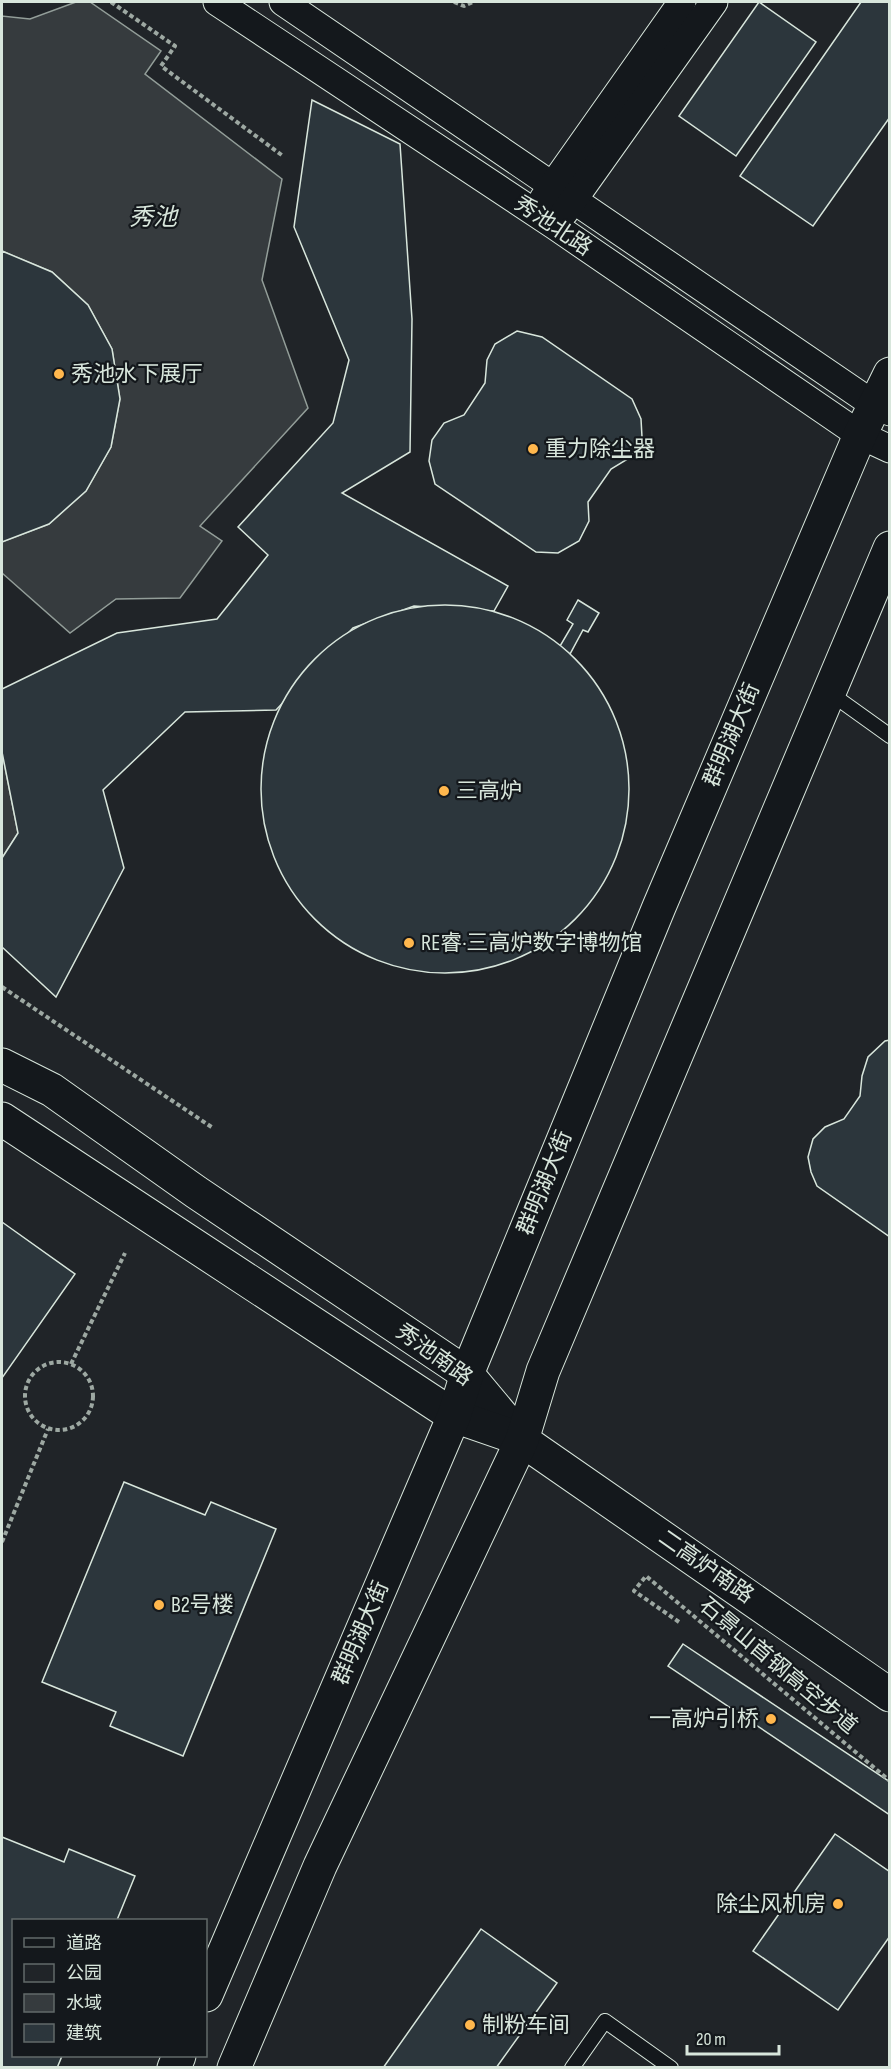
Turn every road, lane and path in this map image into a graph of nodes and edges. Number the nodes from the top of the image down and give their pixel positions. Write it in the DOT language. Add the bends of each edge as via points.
graph roads {
  1 [pos="111,2"];
  2 [pos="217,2"];
  3 [pos="284,2"];
  4 [pos="454,2"];
  5 [pos="473,2"];
  6 [pos="682,2"];
  7 [pos="714,2"];
  8 [pos="463,4"];
  9 [pos="283,156"];
  10 [pos="563,192"];
  11 [pos="544,220"];
  12 [pos="890,374"];
  13 [pos="881,408"];
  14 [pos="860,435"];
  15 [pos="890,449"];
  16 [pos="890,548"];
  17 [pos="828,691"];
  18 [pos="890,736"];
  19 [pos="2,987"];
  20 [pos="2,1065"];
  21 [pos="2,1119"];
  22 [pos="213,1128"];
  23 [pos="125,1253"];
  24 [pos="71,1364"];
  25 [pos="467,1374"];
  26 [pos="454,1416"];
  27 [pos="48,1429"];
  28 [pos="522,1440"];
  29 [pos="2,1542"];
  30 [pos="679,1622"];
  31 [pos="890,1695"];
  32 [pos="890,1781"];
  33 [pos="207,1993"];
  34 [pos="234,2067"];
  35 [pos="572,2067"];
  36 [pos="671,2067"];
  1 -- 9 [label="path" via="175,46 161,66"];
  2 -- 11 [label="street, 秀池北路"];
  3 -- 10 [label="street, 秀池北路"];
  4 -- 8 [label="path"];
  5 -- 8 [label="path"];
  6 -- 10 [label="street"];
  7 -- 10 [label="street"];
  10 -- 11 [label="street"];
  10 -- 13 [label="street, 秀池北路"];
  11 -- 14 [label="street, 秀池北路"];
  12 -- 13 [label="main road, 群明湖大街"];
  13 -- 14 [label="main road, 群明湖大街"];
  14 -- 15 [label="street, 秀池北路"];
  14 -- 25 [label="main road, 群明湖大街" via="659,907"];
  16 -- 17 [label="main road"];
  17 -- 18 [label="lane"];
  17 -- 28 [label="main road" via="543,1371"];
  19 -- 22 [label="path"];
  20 -- 25 [label="main road, 秀池南路" via="52,1090"];
  21 -- 26 [label="main road, 秀池南路"];
  23 -- 24 [label="path"];
  24 -- 27 [label="path" via="90,1380 93,1404 80,1424 60,1431"];
  24 -- 27 [label="path" via="47,1363 29,1378 25,1389 29,1414"];
  25 -- 26 [label="main road, 群明湖大街"];
  25 -- 28 [label="main road, 秀池南路"];
  26 -- 28 [label="main road, 秀池南路"];
  26 -- 33 [label="main road, 群明湖大街"];
  27 -- 29 [label="path"];
  28 -- 31 [label="main road, 二高炉南路"];
  28 -- 34 [label="main road" via="320,1866"];
  30 -- 32 [label="path, 石景山首钢高空步道" via="634,1591 646,1576"];
  35 -- 36 [label="lane" via="605,2021"];
}
